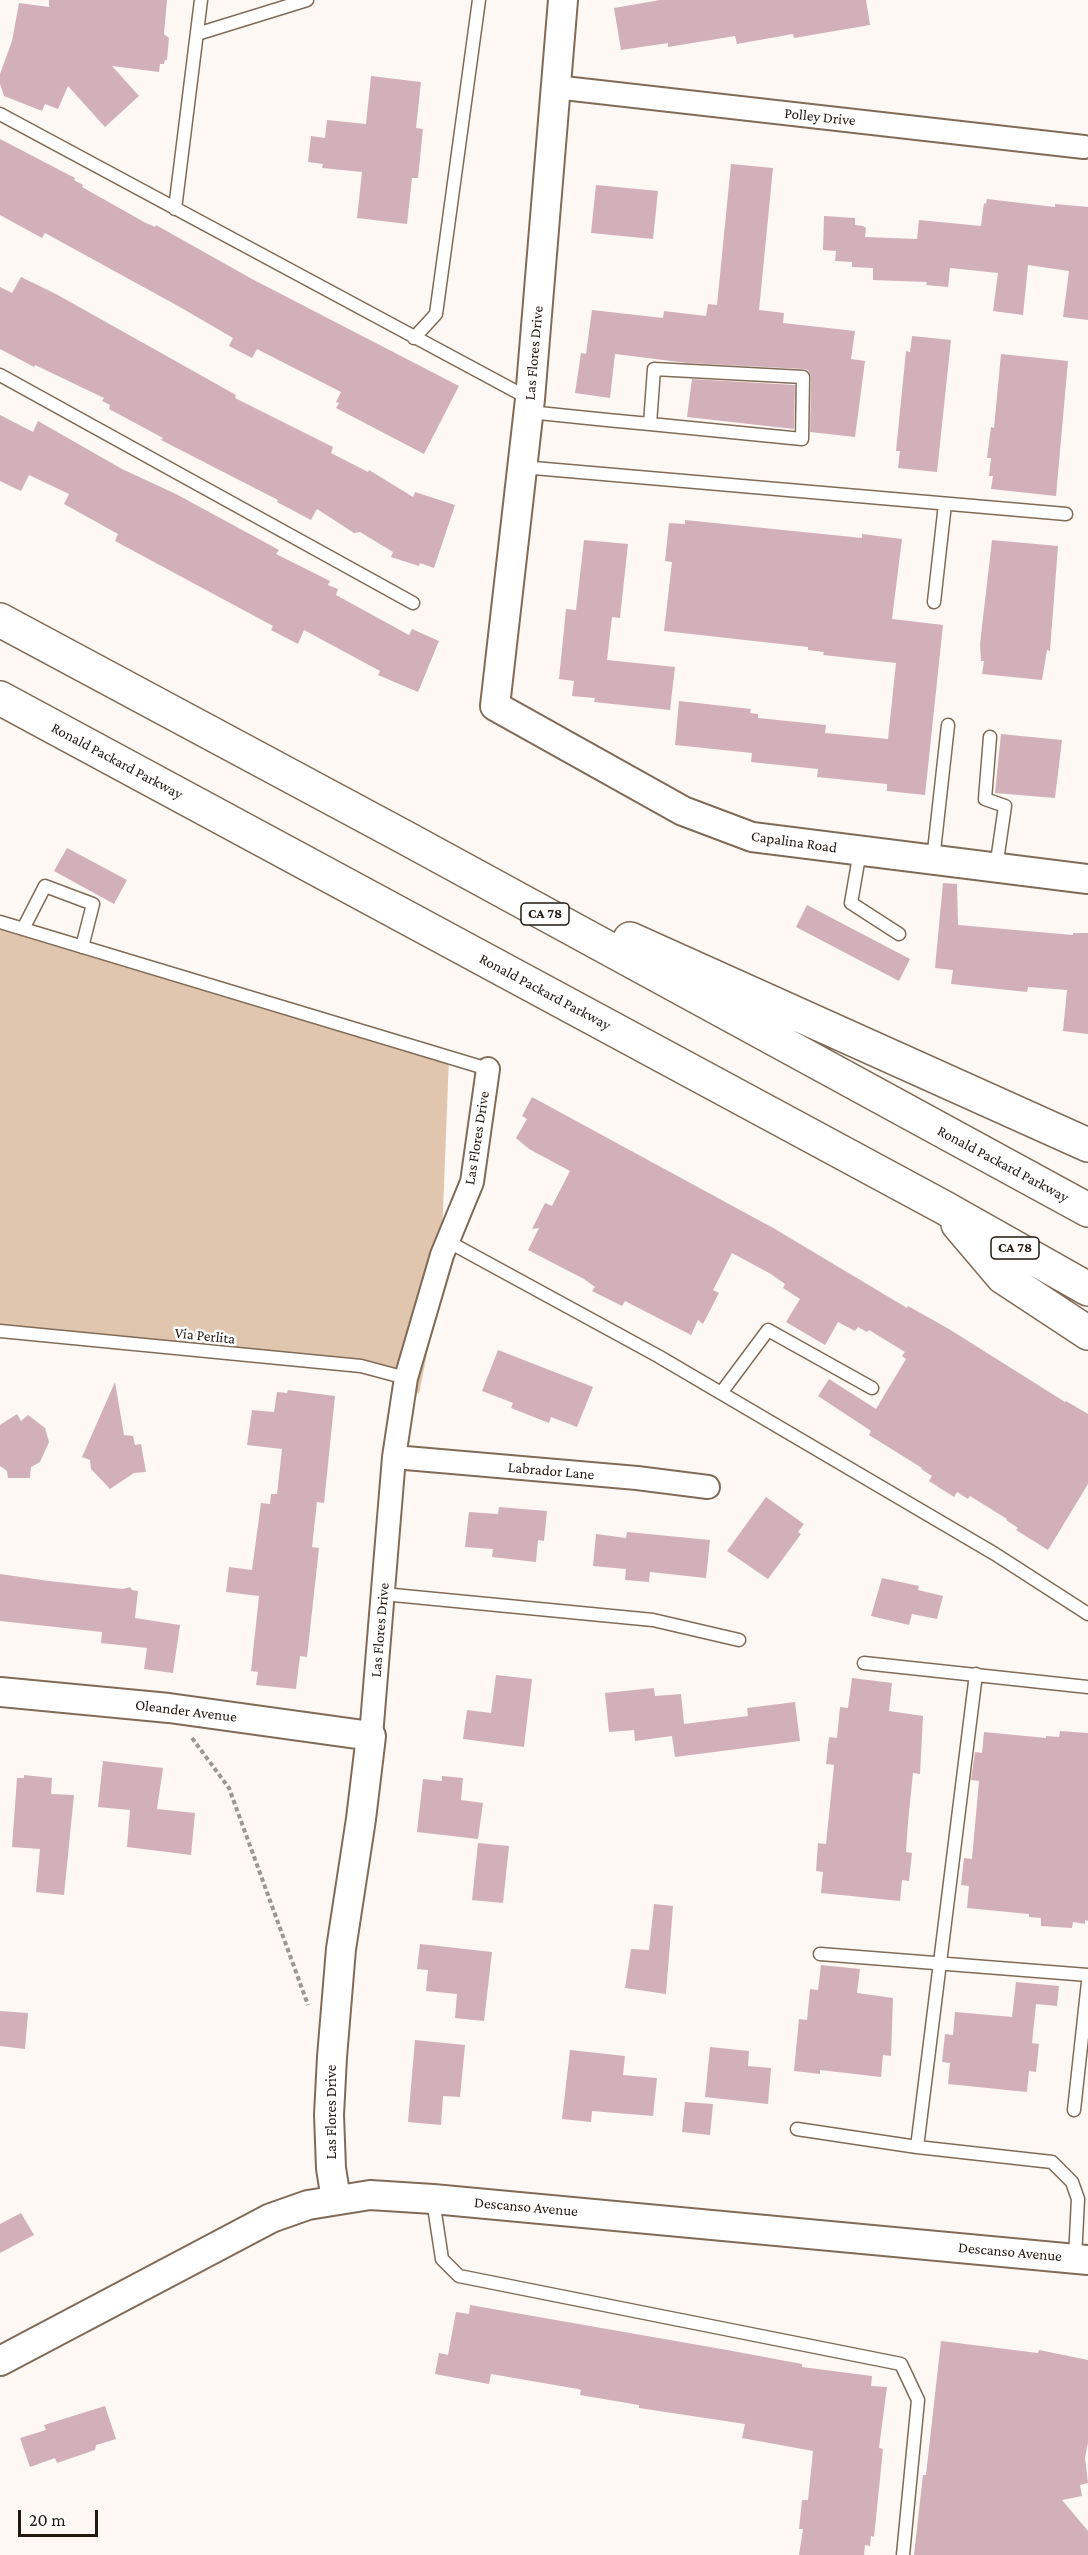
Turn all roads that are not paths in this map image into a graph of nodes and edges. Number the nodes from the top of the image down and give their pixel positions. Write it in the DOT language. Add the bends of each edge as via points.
graph roads {
  1 [pos="201,0"];
  2 [pos="307,0"];
  3 [pos="479,0"];
  4 [pos="563,0"];
  5 [pos="198,34"];
  6 [pos="555,87"];
  7 [pos="0,114"];
  8 [pos="1084,147"];
  9 [pos="175,208"];
  10 [pos="414,338"];
  11 [pos="0,375"];
  12 [pos="529,405"];
  13 [pos="650,424"];
  14 [pos="522,467"];
  15 [pos="945,504"];
  16 [pos="1066,514"];
  17 [pos="934,602"];
  18 [pos="413,603"];
  19 [pos="0,620"];
  20 [pos="0,698"];
  21 [pos="495,706"];
  22 [pos="948,726"];
  23 [pos="990,736"];
  24 [pos="406,838"];
  25 [pos="860,851"];
  26 [pos="933,860"];
  27 [pos="996,868"];
  28 [pos="1088,879"];
  29 [pos="0,922"];
  30 [pos="23,929"];
  31 [pos="899,934"];
  32 [pos="82,947"];
  33 [pos="488,1069"];
  34 [pos="1088,1145"];
  35 [pos="943,1207"];
  36 [pos="1088,1210"];
  37 [pos="449,1242"];
  38 [pos="1088,1289"];
  39 [pos="0,1330"];
  40 [pos="1088,1333"];
  41 [pos="406,1378"];
  42 [pos="872,1388"];
  43 [pos="721,1393"];
  44 [pos="394,1458"];
  45 [pos="708,1487"];
  46 [pos="383,1594"];
  47 [pos="1088,1614"];
  48 [pos="739,1640"];
  49 [pos="864,1663"];
  50 [pos="976,1674"];
  51 [pos="1088,1687"];
  52 [pos="0,1692"];
  53 [pos="371,1736"];
  54 [pos="820,1954"];
  55 [pos="941,1964"];
  56 [pos="1088,1975"];
  57 [pos="1088,1982"];
  58 [pos="1074,2110"];
  59 [pos="797,2129"];
  60 [pos="917,2147"];
  61 [pos="433,2199"];
  62 [pos="336,2200"];
  63 [pos="1081,2259"];
  64 [pos="0,2361"];
  65 [pos="903,2555"];
  1 -- 5 [label="lane"];
  2 -- 5 [label="lane"];
  3 -- 10 [label="lane" via="436,314"];
  4 -- 6 [label="street, Las Flores Drive"];
  5 -- 9 [label="lane"];
  6 -- 8 [label="street, Polley Drive"];
  6 -- 12 [label="street, Las Flores Drive"];
  7 -- 9 [label="lane"];
  9 -- 10 [label="lane"];
  10 -- 12 [label="lane"];
  11 -- 18 [label="lane"];
  12 -- 13 [label="lane"];
  12 -- 14 [label="street, Las Flores Drive"];
  13 -- 13 [label="lane" via="802,439 803,377 654,369"];
  14 -- 15 [label="lane"];
  14 -- 21 [label="street, Las Flores Drive"];
  15 -- 16 [label="lane"];
  15 -- 17 [label="lane"];
  19 -- 24 [label="highway, Ronald Packard Parkway / CA 78"];
  20 -- 35 [label="highway, Ronald Packard Parkway / CA 78"];
  21 -- 25 [label="street, Capalina Road" via="683,811 752,837"];
  22 -- 26 [label="lane"];
  23 -- 27 [label="lane" via="985,799 1005,806"];
  24 -- 34 [label="highway"];
  24 -- 36 [label="highway, Ronald Packard Parkway / CA 78"];
  25 -- 26 [label="street, Capalina Road"];
  25 -- 31 [label="lane" via="851,903"];
  26 -- 27 [label="street, Capalina Road"];
  27 -- 28 [label="street, Capalina Road"];
  29 -- 30 [label="lane"];
  30 -- 32 [label="lane"];
  30 -- 32 [label="lane" via="45,886 93,904"];
  32 -- 33 [label="lane"];
  33 -- 37 [label="street, Las Flores Drive" via="472,1182"];
  35 -- 38 [label="highway, Ronald Packard Parkway / CA 78"];
  35 -- 40 [label="highway" via="1003,1277"];
  37 -- 41 [label="street, Las Flores Drive"];
  37 -- 43 [label="lane"];
  39 -- 41 [label="lane, Via Perlita" via="361,1366"];
  41 -- 44 [label="street, Las Flores Drive"];
  42 -- 43 [label="lane" via="768,1330"];
  43 -- 47 [label="lane" via="995,1554"];
  44 -- 45 [label="street, Labrador Lane"];
  44 -- 46 [label="street, Las Flores Drive"];
  46 -- 48 [label="lane" via="653,1620"];
  46 -- 53 [label="street, Las Flores Drive"];
  49 -- 50 [label="lane"];
  50 -- 51 [label="lane"];
  50 -- 55 [label="lane"];
  52 -- 53 [label="street, Oleander Avenue" via="169,1708"];
  53 -- 62 [label="street, Las Flores Drive" via="341,1949 332,2057 329,2126"];
  54 -- 55 [label="lane"];
  55 -- 56 [label="lane"];
  55 -- 60 [label="lane"];
  57 -- 58 [label="lane"];
  59 -- 60 [label="lane"];
  60 -- 63 [label="lane" via="1052,2162 1072,2182 1078,2199"];
  61 -- 62 [label="street, Descanso Avenue" via="370,2195"];
  61 -- 63 [label="street, Descanso Avenue"];
  61 -- 65 [label="lane" via="442,2259 459,2276 901,2364 918,2400"];
  62 -- 64 [label="street, Descanso Avenue" via="270,2218"];
}
